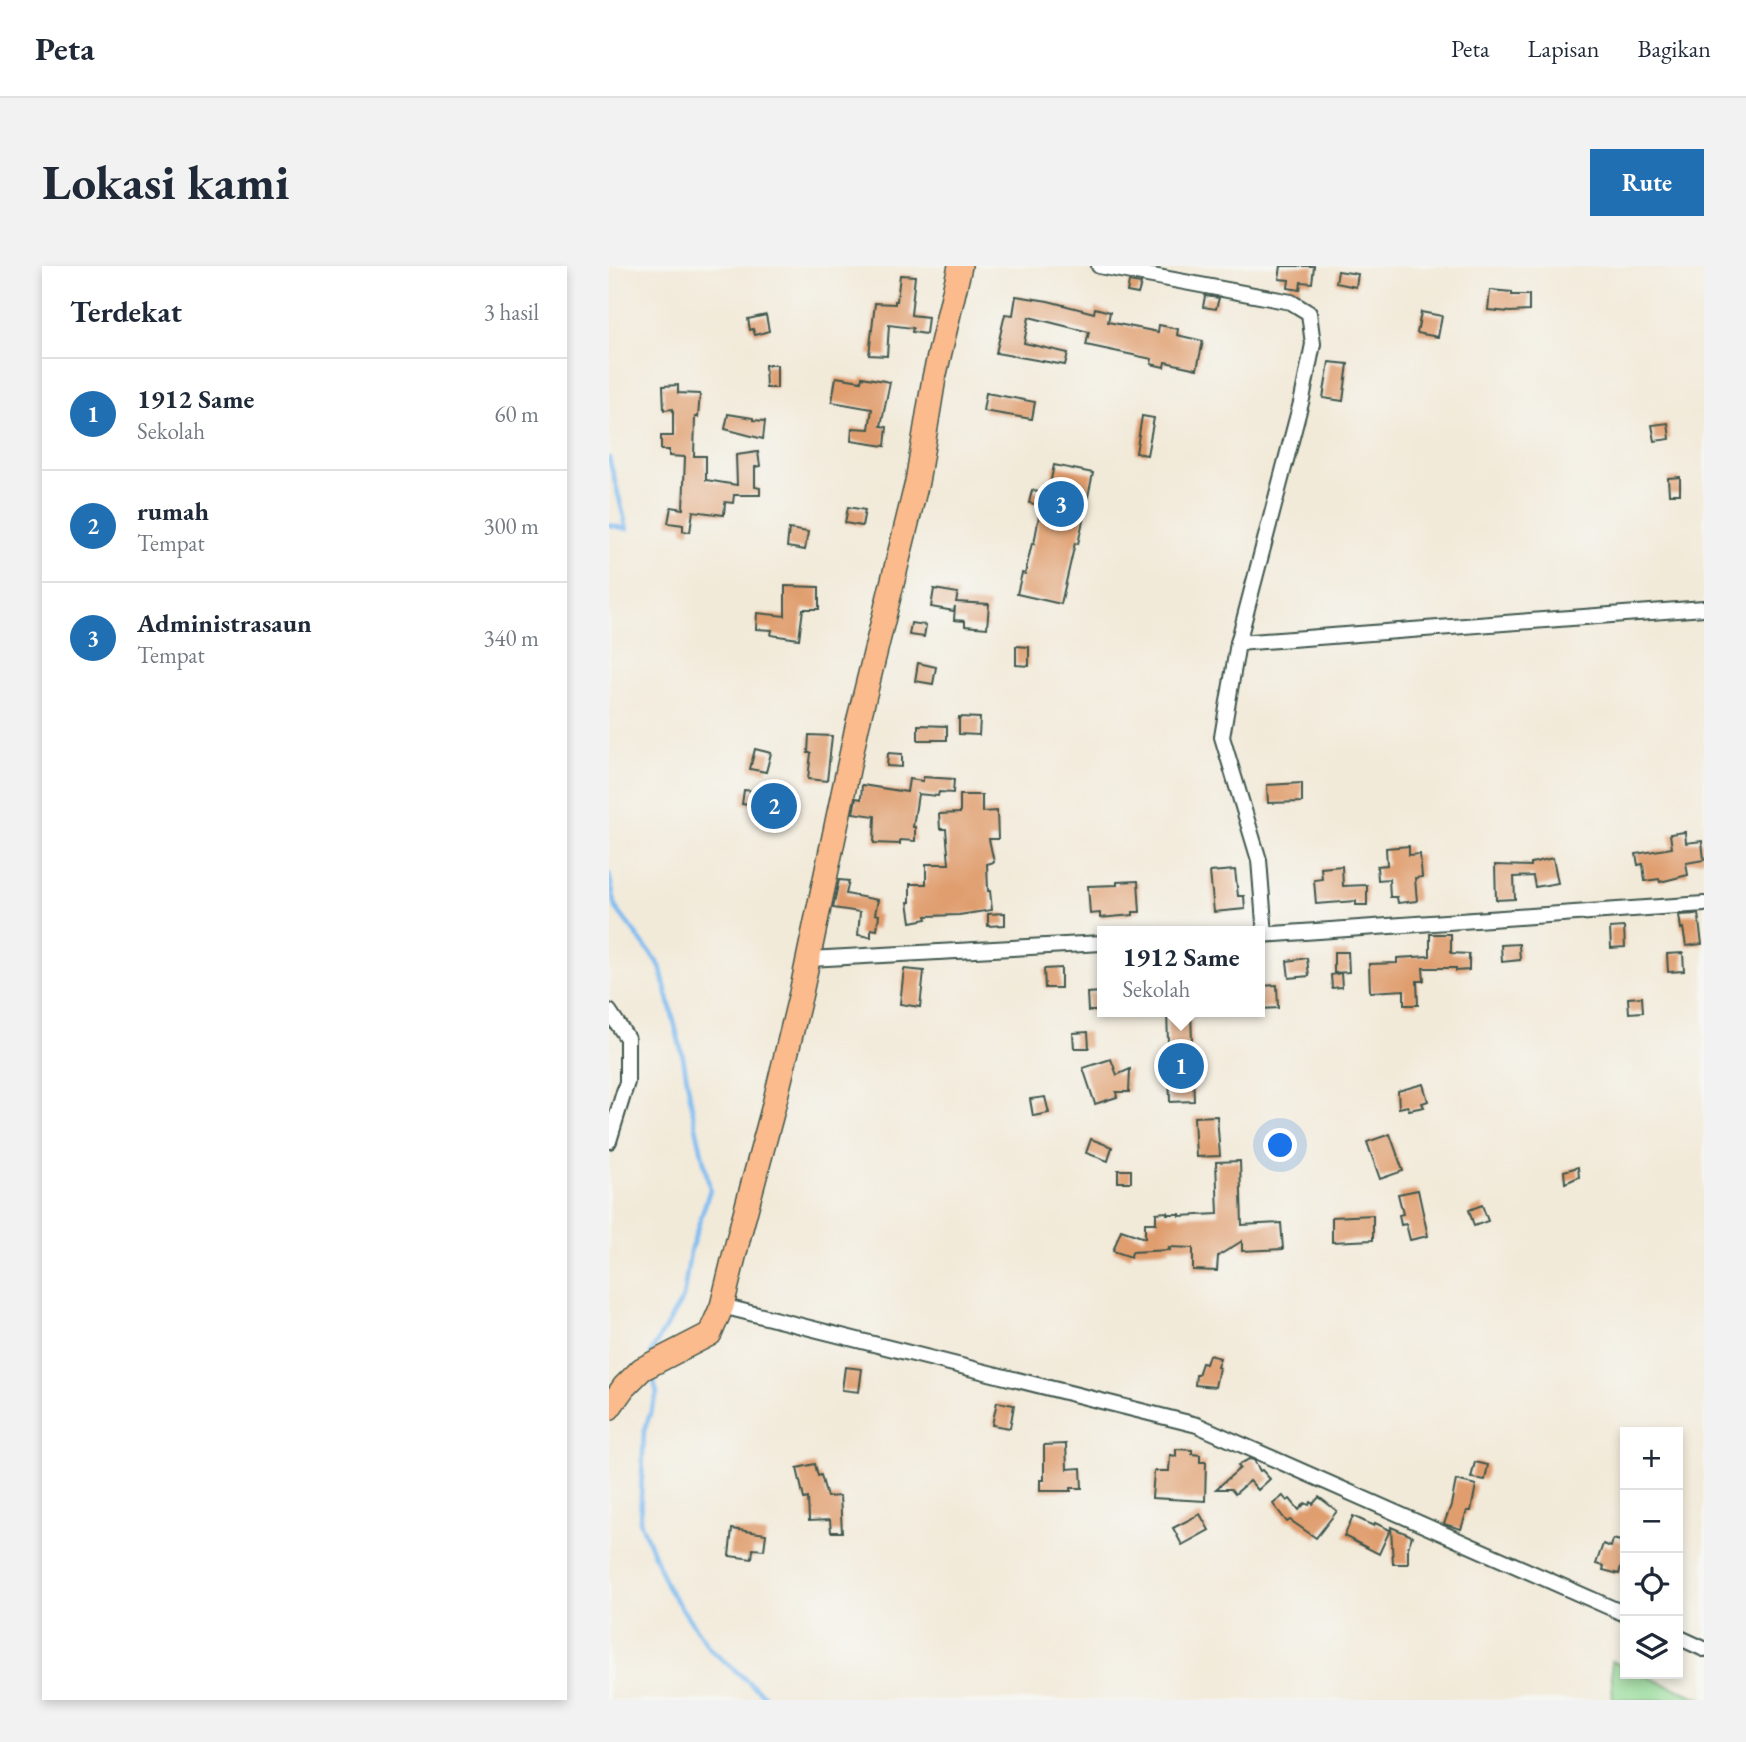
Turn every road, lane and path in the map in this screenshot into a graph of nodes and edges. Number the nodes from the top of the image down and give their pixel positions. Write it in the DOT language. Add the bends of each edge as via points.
graph roads {
  1 [pos="960,266"];
  2 [pos="1099,266"];
  3 [pos="1704,607"];
  4 [pos="1238,643"];
  5 [pos="1704,904"];
  6 [pos="1262,926"];
  7 [pos="1265,935"];
  8 [pos="1097,943"];
  9 [pos="809,959"];
  10 [pos="609,1011"];
  11 [pos="609,1141"];
  12 [pos="722,1306"];
  13 [pos="609,1408"];
  14 [pos="1620,1612"];
  15 [pos="1683,1639"];
  16 [pos="1704,1649"];
  1 -- 9 [label="main road" via="934,378 917,482 857,727"];
  2 -- 4 [label="street" via="1291,302 1309,313 1313,344 1302,399"];
  3 -- 4 [label="street"];
  4 -- 6 [label="street" via="1222,737 1259,860"];
  5 -- 7 [label="street"];
  8 -- 9 [label="street"];
  9 -- 12 [label="main road"];
  10 -- 11 [label="street" via="627,1038 627,1082"];
  12 -- 13 [label="main road" via="709,1334 642,1368"];
  12 -- 14 [label="street" via="1197,1425"];
  15 -- 16 [label="street"];
}
